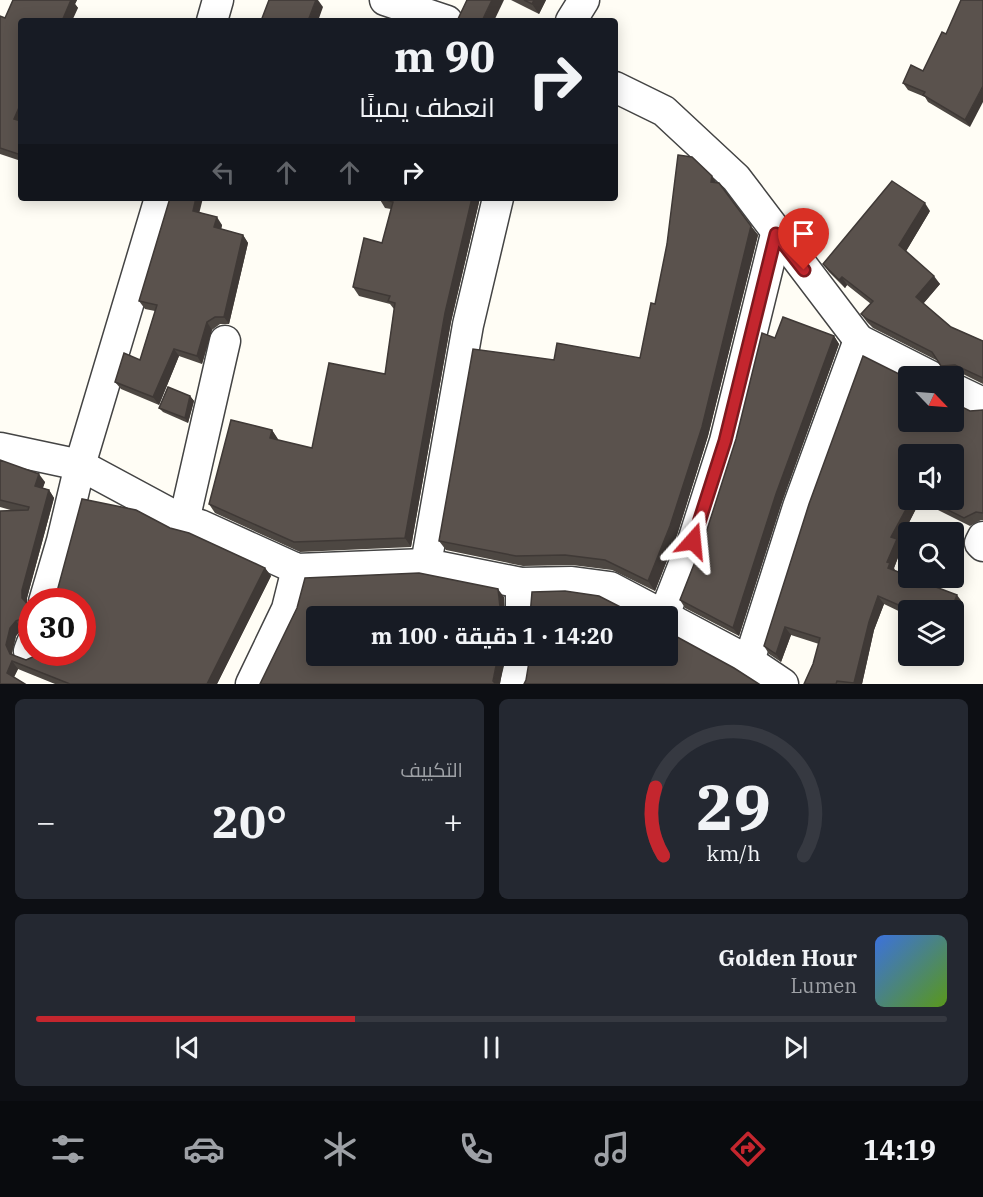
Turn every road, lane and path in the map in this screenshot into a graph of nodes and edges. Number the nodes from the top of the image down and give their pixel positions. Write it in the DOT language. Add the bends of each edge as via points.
graph roads {
  1 [pos="218,0"];
  2 [pos="385,0"];
  3 [pos="584,0"];
  4 [pos="213,18"];
  5 [pos="438,18"];
  6 [pos="573,18"];
  7 [pos="618,88"];
  8 [pos="159,201"];
  9 [pos="497,201"];
  10 [pos="776,234"];
  11 [pos="859,340"];
  12 [pos="225,341"];
  13 [pos="910,366"];
  14 [pos="964,393"];
  15 [pos="983,403"];
  16 [pos="0,448"];
  17 [pos="80,465"];
  18 [pos="184,521"];
  19 [pos="983,537"];
  20 [pos="983,546"];
  21 [pos="426,564"];
  22 [pos="297,569"];
  23 [pos="521,583"];
  24 [pos="48,588"];
  25 [pos="522,606"];
  26 [pos="647,606"];
  27 [pos="670,606"];
  28 [pos="678,623"];
  29 [pos="749,661"];
  30 [pos="520,666"];
  31 [pos="251,684"];
  32 [pos="515,684"];
  33 [pos="783,684"];
  1 -- 4 [label="street"];
  2 -- 5 [label="street"];
  3 -- 6 [label="street"];
  7 -- 10 [label="street" via="664,111 736,178"];
  8 -- 17 [label="street"];
  9 -- 21 [label="street" via="468,325"];
  10 -- 11 [label="street"];
  10 -- 27 [label="street" via="725,441"];
  11 -- 13 [label="street"];
  11 -- 29 [label="street" via="798,507"];
  12 -- 18 [label="street"];
  14 -- 15 [label="street"];
  16 -- 17 [label="street"];
  17 -- 18 [label="street"];
  17 -- 24 [label="street"];
  18 -- 22 [label="street"];
  19 -- 20 [label="street"];
  21 -- 22 [label="street"];
  21 -- 23 [label="street"];
  22 -- 31 [label="street" via="286,609"];
  23 -- 25 [label="street"];
  23 -- 26 [label="street" via="572,582 610,587"];
  28 -- 29 [label="street"];
  29 -- 33 [label="street"];
  30 -- 32 [label="street"];
}
